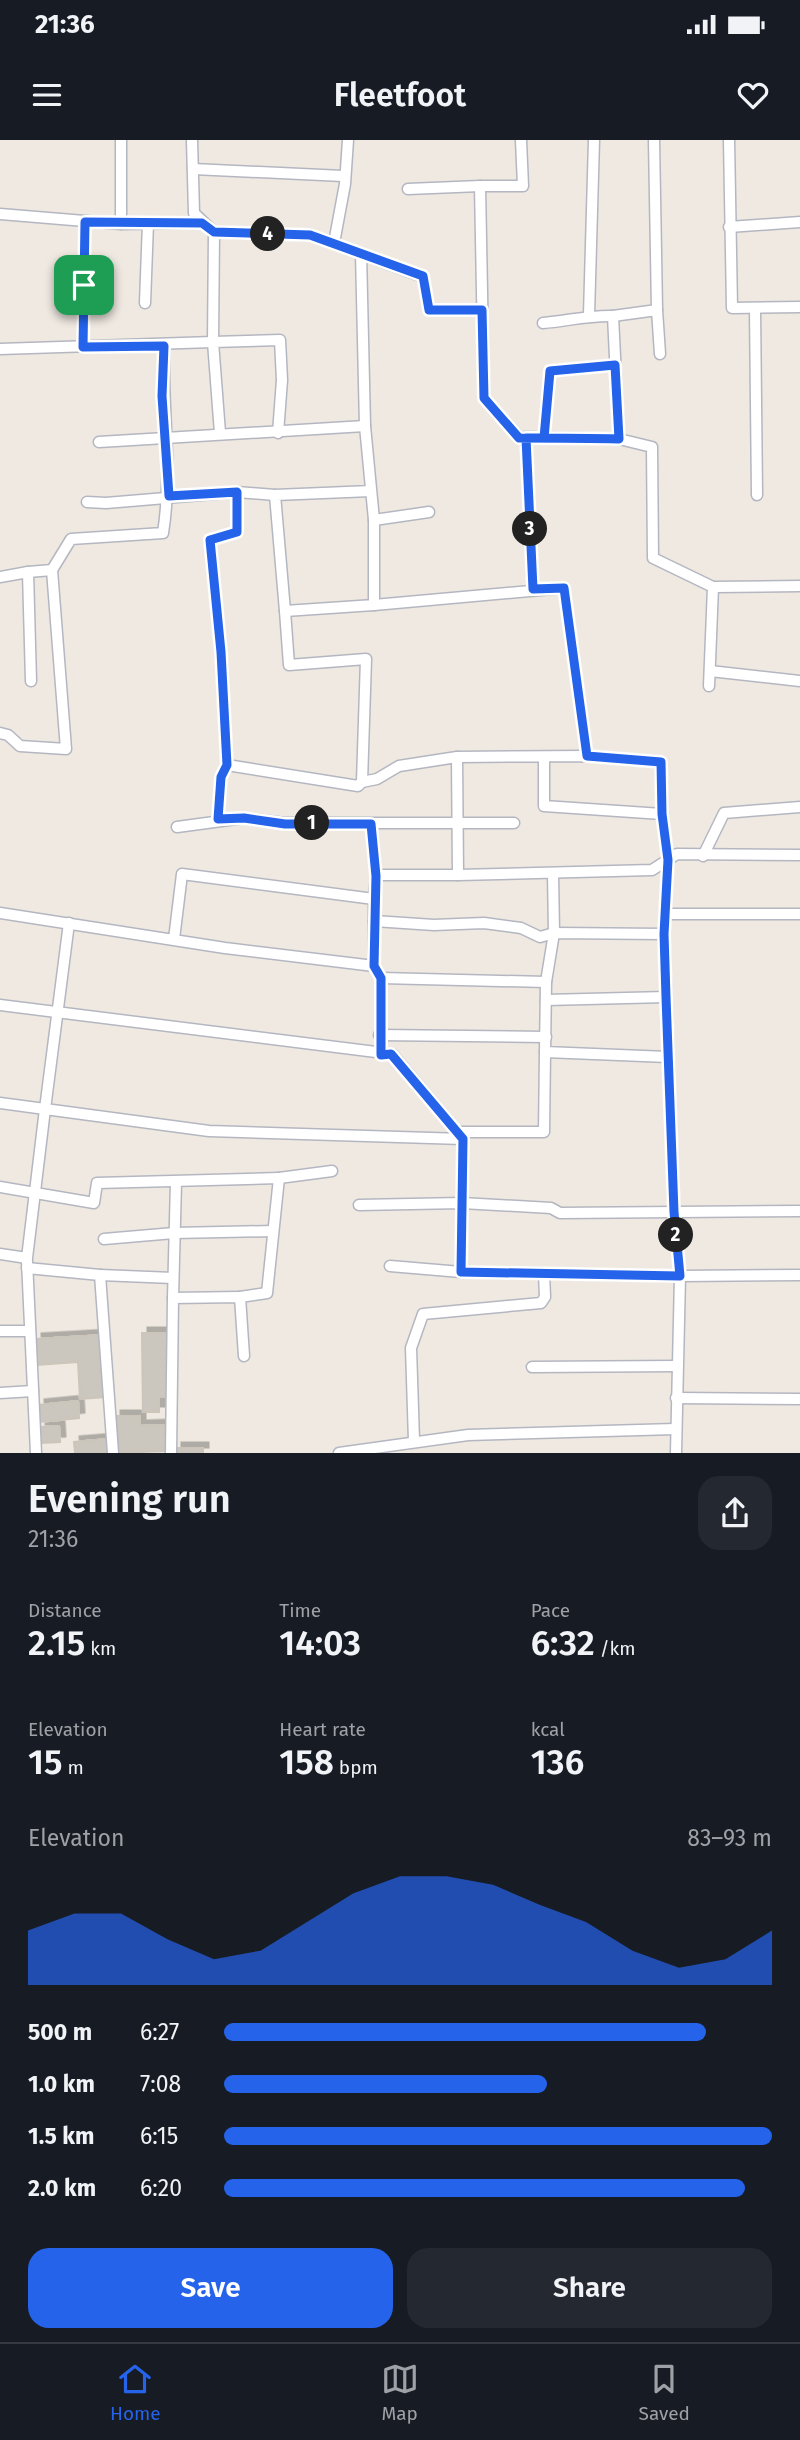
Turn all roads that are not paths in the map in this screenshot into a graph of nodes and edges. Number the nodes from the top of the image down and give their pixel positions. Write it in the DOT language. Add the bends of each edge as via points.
graph roads {
  1 [pos="121,140"];
  2 [pos="192,140"];
  3 [pos="348,140"];
  4 [pos="521,140"];
  5 [pos="594,140"];
  6 [pos="654,140"];
  7 [pos="729,140"];
  8 [pos="193,169"];
  9 [pos="343,176"];
  10 [pos="480,186"];
  11 [pos="408,189"];
  12 [pos="0,214"];
  13 [pos="85,222"];
  14 [pos="800,222"];
  15 [pos="148,223"];
  16 [pos="202,223"];
  17 [pos="121,225"];
  18 [pos="729,227"];
  19 [pos="214,232"];
  20 [pos="334,243"];
  21 [pos="362,253"];
  22 [pos="145,303"];
  23 [pos="800,307"];
  24 [pos="755,309"];
  25 [pos="482,310"];
  26 [pos="657,310"];
  27 [pos="589,315"];
  28 [pos="613,316"];
  29 [pos="543,323"];
  30 [pos="213,342"];
  31 [pos="164,346"];
  32 [pos="83,347"];
  33 [pos="0,349"];
  34 [pos="660,354"];
  35 [pos="615,365"];
  36 [pos="365,426"];
  37 [pos="220,433"];
  38 [pos="278,433"];
  39 [pos="167,437"];
  40 [pos="526,438"];
  41 [pos="544,438"];
  42 [pos="619,439"];
  43 [pos="99,442"];
  44 [pos="371,491"];
  45 [pos="237,492"];
  46 [pos="275,495"];
  47 [pos="757,495"];
  48 [pos="169,496"];
  49 [pos="87,502"];
  50 [pos="429,512"];
  51 [pos="374,520"];
  52 [pos="52,570"];
  53 [pos="28,572"];
  54 [pos="0,577"];
  55 [pos="800,586"];
  56 [pos="713,587"];
  57 [pos="533,589"];
  58 [pos="374,605"];
  59 [pos="285,611"];
  60 [pos="710,671"];
  61 [pos="30,681"];
  62 [pos="800,681"];
  63 [pos="709,686"];
  64 [pos="0,733"];
  65 [pos="587,756"];
  66 [pos="457,757"];
  67 [pos="544,758"];
  68 [pos="227,765"];
  69 [pos="362,782"];
  70 [pos="800,807"];
  71 [pos="662,814"];
  72 [pos="218,819"];
  73 [pos="514,823"];
  74 [pos="371,824"];
  75 [pos="458,824"];
  76 [pos="177,827"];
  77 [pos="800,855"];
  78 [pos="704,856"];
  79 [pos="668,860"];
  80 [pos="553,874"];
  81 [pos="458,875"];
  82 [pos="376,876"];
  83 [pos="374,899"];
  84 [pos="0,913"];
  85 [pos="665,914"];
  86 [pos="800,914"];
  87 [pos="374,921"];
  88 [pos="69,923"];
  89 [pos="554,933"];
  90 [pos="664,934"];
  91 [pos="174,939"];
  92 [pos="374,966"];
  93 [pos="381,978"];
  94 [pos="546,982"];
  95 [pos="666,997"];
  96 [pos="546,1000"];
  97 [pos="0,1005"];
  98 [pos="59,1014"];
  99 [pos="379,1035"];
  100 [pos="545,1037"];
  101 [pos="545,1052"];
  102 [pos="381,1055"];
  103 [pos="668,1057"];
  104 [pos="0,1103"];
  105 [pos="46,1110"];
  106 [pos="460,1135"];
  107 [pos="332,1171"];
  108 [pos="279,1178"];
  109 [pos="176,1182"];
  110 [pos="0,1187"];
  111 [pos="35,1192"];
  112 [pos="462,1203"];
  113 [pos="359,1205"];
  114 [pos="800,1211"];
  115 [pos="674,1212"];
  116 [pos="273,1231"];
  117 [pos="174,1233"];
  118 [pos="104,1239"];
  119 [pos="0,1254"];
  120 [pos="27,1263"];
  121 [pos="390,1266"];
  122 [pos="461,1272"];
  123 [pos="544,1273"];
  124 [pos="100,1275"];
  125 [pos="800,1275"];
  126 [pos="680,1276"];
  127 [pos="173,1278"];
  128 [pos="240,1297"];
  129 [pos="173,1298"];
  130 [pos="0,1331"];
  131 [pos="30,1331"];
  132 [pos="244,1356"];
  133 [pos="677,1366"];
  134 [pos="532,1367"];
  135 [pos="33,1391"];
  136 [pos="0,1393"];
  137 [pos="676,1398"];
  138 [pos="800,1399"];
  139 [pos="676,1429"];
  140 [pos="414,1441"];
  141 [pos="36,1453"];
  142 [pos="113,1453"];
  143 [pos="171,1453"];
  144 [pos="339,1453"];
  145 [pos="676,1453"];
  1 -- 17 [label="street"];
  2 -- 8 [label="street"];
  3 -- 9 [label="street"];
  4 -- 10 [label="street" via="523,186"];
  5 -- 27 [label="street"];
  6 -- 26 [label="street"];
  7 -- 18 [label="street"];
  8 -- 9 [label="street"];
  8 -- 16 [label="street" via="194,214"];
  9 -- 20 [label="street"];
  10 -- 11 [label="street"];
  10 -- 25 [label="street"];
  12 -- 13 [label="street"];
  13 -- 17 [label="street"];
  13 -- 32 [label="street"];
  14 -- 18 [label="street"];
  15 -- 16 [label="street"];
  15 -- 17 [label="street"];
  15 -- 22 [label="street"];
  16 -- 19 [label="street"];
  18 -- 24 [label="street" via="733,308"];
  19 -- 20 [label="street" via="310,235"];
  19 -- 30 [label="street"];
  20 -- 21 [label="street"];
  21 -- 25 [label="street" via="423,276 429,310"];
  21 -- 36 [label="street"];
  23 -- 24 [label="street"];
  24 -- 47 [label="street"];
  25 -- 40 [label="street" via="484,398 519,438"];
  26 -- 28 [label="street"];
  26 -- 34 [label="street"];
  27 -- 28 [label="street"];
  27 -- 29 [label="street"];
  28 -- 35 [label="street"];
  30 -- 31 [label="street"];
  30 -- 37 [label="street"];
  30 -- 38 [label="street" via="280,340"];
  31 -- 32 [label="street"];
  31 -- 39 [label="street" via="162,396"];
  32 -- 33 [label="street"];
  35 -- 41 [label="street" via="550,371"];
  35 -- 42 [label="street"];
  36 -- 38 [label="street"];
  36 -- 44 [label="street"];
  37 -- 38 [label="street"];
  37 -- 39 [label="street"];
  39 -- 43 [label="street"];
  39 -- 48 [label="street"];
  40 -- 41 [label="street"];
  40 -- 57 [label="street"];
  41 -- 42 [label="street"];
  42 -- 56 [label="street" via="652,447 653,558"];
  44 -- 46 [label="street"];
  44 -- 51 [label="street"];
  45 -- 46 [label="street"];
  45 -- 48 [label="street"];
  45 -- 68 [label="street" via="237,532 210,540"];
  46 -- 59 [label="street"];
  48 -- 49 [label="street"];
  48 -- 52 [label="street" via="163,533 71,539"];
  50 -- 51 [label="street"];
  51 -- 58 [label="street"];
  52 -- 53 [label="street"];
  52 -- 64 [label="street" via="66,750 20,746"];
  53 -- 54 [label="street"];
  53 -- 61 [label="street"];
  55 -- 56 [label="street"];
  56 -- 60 [label="street"];
  57 -- 58 [label="street"];
  57 -- 65 [label="street" via="564,588"];
  58 -- 59 [label="street"];
  59 -- 69 [label="street" via="289,665 366,659"];
  60 -- 62 [label="street"];
  60 -- 63 [label="street"];
  65 -- 67 [label="street"];
  65 -- 71 [label="street" via="661,762"];
  66 -- 67 [label="street"];
  66 -- 69 [label="street" via="399,766"];
  66 -- 75 [label="street"];
  67 -- 71 [label="street" via="544,806"];
  68 -- 69 [label="street" via="302,779 358,786"];
  68 -- 72 [label="street" via="221,777"];
  70 -- 78 [label="street" via="724,813"];
  71 -- 79 [label="street"];
  72 -- 74 [label="street"];
  72 -- 76 [label="street"];
  73 -- 75 [label="street"];
  74 -- 75 [label="street"];
  74 -- 82 [label="street"];
  75 -- 81 [label="street"];
  77 -- 78 [label="street"];
  78 -- 79 [label="street" via="677,854"];
  79 -- 80 [label="street" via="652,870"];
  79 -- 85 [label="street"];
  80 -- 81 [label="street"];
  80 -- 89 [label="street"];
  81 -- 82 [label="street"];
  82 -- 83 [label="street"];
  83 -- 87 [label="street"];
  83 -- 91 [label="street" via="182,874"];
  84 -- 88 [label="street"];
  85 -- 86 [label="street"];
  85 -- 90 [label="street"];
  87 -- 89 [label="street" via="484,923 521,928 540,937"];
  87 -- 92 [label="street"];
  88 -- 91 [label="street"];
  88 -- 98 [label="street"];
  89 -- 90 [label="street"];
  89 -- 94 [label="street"];
  90 -- 95 [label="street"];
  91 -- 92 [label="street"];
  92 -- 93 [label="street"];
  93 -- 94 [label="street"];
  93 -- 99 [label="street"];
  94 -- 96 [label="street"];
  95 -- 96 [label="street"];
  95 -- 103 [label="street"];
  96 -- 100 [label="street"];
  97 -- 98 [label="street"];
  98 -- 102 [label="street"];
  98 -- 105 [label="street"];
  99 -- 100 [label="street"];
  99 -- 102 [label="street"];
  100 -- 101 [label="street"];
  101 -- 103 [label="street"];
  101 -- 106 [label="street" via="544,1132"];
  102 -- 106 [label="street" via="391,1054"];
  103 -- 115 [label="street"];
  104 -- 105 [label="street"];
  105 -- 106 [label="street" via="209,1131"];
  105 -- 111 [label="street"];
  106 -- 112 [label="street"];
  107 -- 108 [label="street"];
  108 -- 109 [label="street"];
  108 -- 116 [label="street"];
  109 -- 111 [label="street" via="97,1183 94,1203"];
  109 -- 117 [label="street"];
  110 -- 111 [label="street"];
  111 -- 120 [label="street"];
  112 -- 113 [label="street"];
  112 -- 115 [label="street" via="551,1208 560,1213"];
  112 -- 122 [label="street"];
  114 -- 115 [label="street"];
  115 -- 126 [label="street"];
  116 -- 117 [label="street"];
  116 -- 128 [label="street" via="267,1293"];
  117 -- 118 [label="street"];
  117 -- 127 [label="street"];
  119 -- 120 [label="street"];
  120 -- 124 [label="street"];
  120 -- 131 [label="street"];
  121 -- 122 [label="street"];
  122 -- 123 [label="street"];
  123 -- 126 [label="street"];
  123 -- 140 [label="street" via="541,1303 423,1314 411,1348"];
  124 -- 127 [label="street"];
  124 -- 142 [label="street"];
  125 -- 126 [label="street"];
  126 -- 133 [label="street"];
  127 -- 129 [label="street"];
  128 -- 129 [label="street"];
  128 -- 132 [label="street"];
  129 -- 143 [label="street"];
  130 -- 131 [label="street"];
  131 -- 135 [label="street"];
  133 -- 134 [label="street"];
  133 -- 137 [label="street"];
  135 -- 136 [label="street"];
  135 -- 141 [label="street"];
  137 -- 138 [label="street"];
  137 -- 139 [label="street"];
  139 -- 140 [label="street" via="468,1435"];
  139 -- 145 [label="street"];
  140 -- 144 [label="street"];
}
